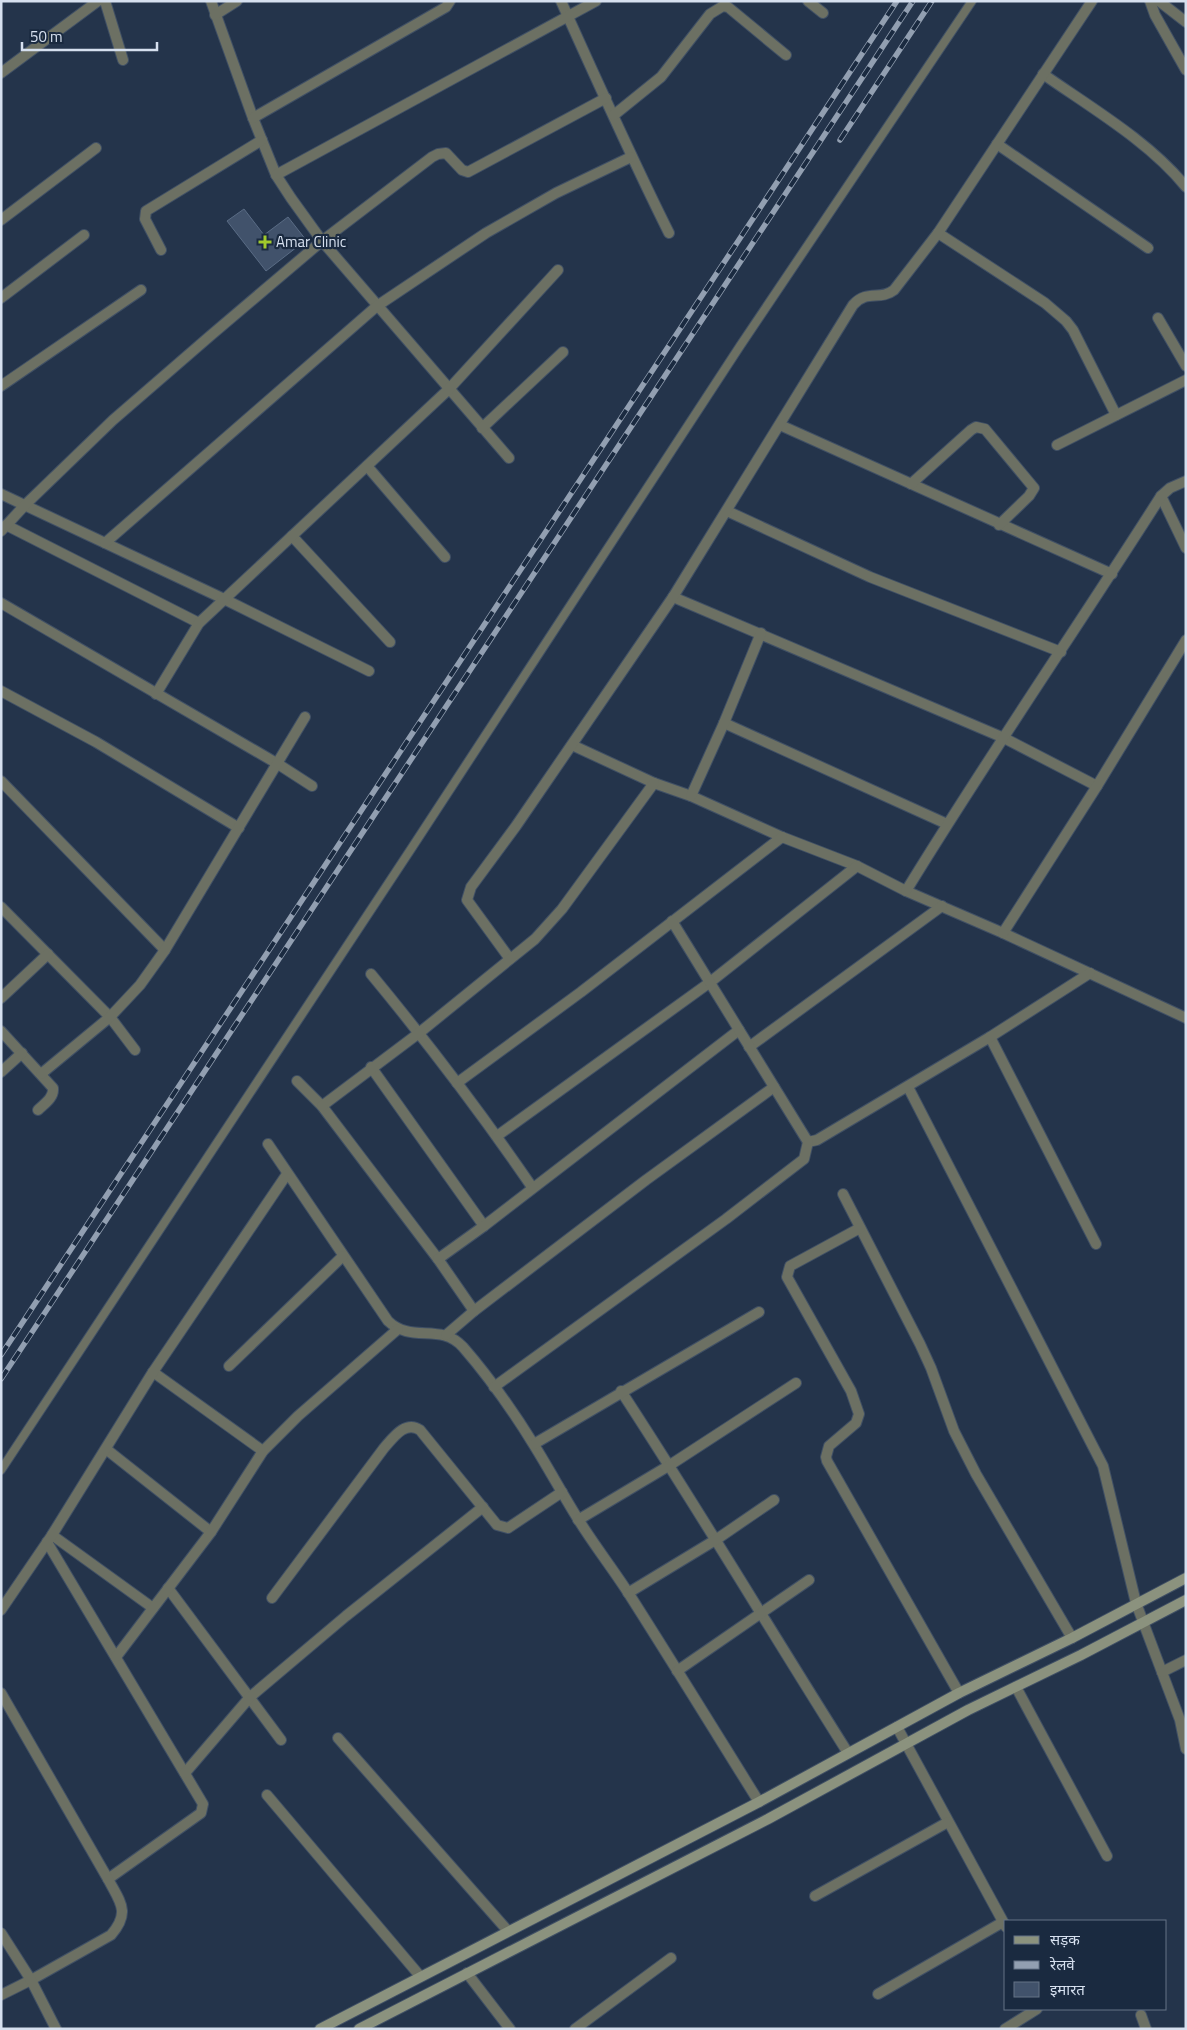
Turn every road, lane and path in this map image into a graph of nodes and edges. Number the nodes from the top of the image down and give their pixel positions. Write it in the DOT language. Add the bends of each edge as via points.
graph roads {
  1 [pos="98,1"];
  2 [pos="105,1"];
  3 [pos="211,1"];
  4 [pos="237,1"];
  5 [pos="450,1"];
  6 [pos="561,1"];
  7 [pos="596,1"];
  8 [pos="808,1"];
  9 [pos="972,1"];
  10 [pos="1092,1"];
  11 [pos="1150,1"];
  12 [pos="1159,1"];
  13 [pos="823,13"];
  14 [pos="215,15"];
  15 [pos="568,17"];
  16 [pos="1186,22"];
  17 [pos="786,54"];
  18 [pos="123,60"];
  19 [pos="1186,70"];
  20 [pos="1,73"];
  21 [pos="1044,74"];
  22 [pos="606,98"];
  23 [pos="614,114"];
  24 [pos="253,118"];
  25 [pos="262,140"];
  26 [pos="997,144"];
  27 [pos="96,148"];
  28 [pos="631,157"];
  29 [pos="276,175"];
  30 [pos="1186,187"];
  31 [pos="1,220"];
  32 [pos="669,233"];
  33 [pos="938,233"];
  34 [pos="84,235"];
  35 [pos="322,241"];
  36 [pos="1148,248"];
  37 [pos="161,250"];
  38 [pos="558,270"];
  39 [pos="141,290"];
  40 [pos="1,298"];
  41 [pos="376,306"];
  42 [pos="1158,318"];
  43 [pos="563,352"];
  44 [pos="1186,366"];
  45 [pos="1186,380"];
  46 [pos="1,386"];
  47 [pos="449,389"];
  48 [pos="1116,415"];
  49 [pos="780,425"];
  50 [pos="482,428"];
  51 [pos="1057,445"];
  52 [pos="509,458"];
  53 [pos="367,466"];
  54 [pos="1186,481"];
  55 [pos="911,484"];
  56 [pos="1,494"];
  57 [pos="1161,496"];
  58 [pos="25,505"];
  59 [pos="727,511"];
  60 [pos="999,525"];
  61 [pos="4,528"];
  62 [pos="292,536"];
  63 [pos="106,543"];
  64 [pos="1186,548"];
  65 [pos="445,557"];
  66 [pos="1112,574"];
  67 [pos="673,597"];
  68 [pos="224,599"];
  69 [pos="2,607"];
  70 [pos="199,623"];
  71 [pos="761,633"];
  72 [pos="1186,640"];
  73 [pos="390,642"];
  74 [pos="1061,652"];
  75 [pos="369,671"];
  76 [pos="1,692"];
  77 [pos="156,694"];
  78 [pos="306,717"];
  79 [pos="724,724"];
  80 [pos="1004,738"];
  81 [pos="572,745"];
  82 [pos="278,764"];
  83 [pos="1,781"];
  84 [pos="654,783"];
  85 [pos="312,786"];
  86 [pos="1097,786"];
  87 [pos="692,796"];
  88 [pos="947,824"];
  89 [pos="239,828"];
  90 [pos="782,837"];
  91 [pos="857,866"];
  92 [pos="906,891"];
  93 [pos="942,906"];
  94 [pos="1,907"];
  95 [pos="672,921"];
  96 [pos="1003,933"];
  97 [pos="165,950"];
  98 [pos="48,954"];
  99 [pos="510,959"];
  100 [pos="1090,973"];
  101 [pos="371,974"];
  102 [pos="709,983"];
  103 [pos="1,998"];
  104 [pos="110,1017"];
  105 [pos="1186,1018"];
  106 [pos="739,1030"];
  107 [pos="1,1031"];
  108 [pos="419,1032"];
  109 [pos="990,1037"];
  110 [pos="749,1047"];
  111 [pos="135,1050"];
  112 [pos="22,1053"];
  113 [pos="371,1067"];
  114 [pos="1,1072"];
  115 [pos="41,1074"];
  116 [pos="297,1081"];
  117 [pos="457,1083"];
  118 [pos="908,1086"];
  119 [pos="774,1087"];
  120 [pos="322,1106"];
  121 [pos="38,1110"];
  122 [pos="497,1136"];
  123 [pos="808,1142"];
  124 [pos="268,1144"];
  125 [pos="287,1174"];
  126 [pos="532,1188"];
  127 [pos="843,1194"];
  128 [pos="484,1226"];
  129 [pos="860,1228"];
  130 [pos="1096,1244"];
  131 [pos="343,1256"];
  132 [pos="438,1260"];
  133 [pos="474,1311"];
  134 [pos="759,1312"];
  135 [pos="398,1329"];
  136 [pos="446,1335"];
  137 [pos="229,1366"];
  138 [pos="153,1372"];
  139 [pos="796,1383"];
  140 [pos="494,1386"];
  141 [pos="621,1391"];
  142 [pos="534,1444"];
  143 [pos="106,1449"];
  144 [pos="263,1451"];
  145 [pos="670,1465"];
  146 [pos="1,1470"];
  147 [pos="562,1492"];
  148 [pos="774,1500"];
  149 [pos="483,1507"];
  150 [pos="578,1520"];
  151 [pos="211,1532"];
  152 [pos="50,1539"];
  153 [pos="716,1539"];
  154 [pos="1186,1578"];
  155 [pos="809,1580"];
  156 [pos="168,1588"];
  157 [pos="628,1592"];
  158 [pos="272,1598"];
  159 [pos="1186,1600"];
  160 [pos="1136,1603"];
  161 [pos="153,1608"];
  162 [pos="1,1610"];
  163 [pos="760,1614"];
  164 [pos="1143,1622"];
  165 [pos="1072,1638"];
  166 [pos="116,1657"];
  167 [pos="1186,1660"];
  168 [pos="677,1671"];
  169 [pos="1162,1672"];
  170 [pos="1016,1688"];
  171 [pos="1,1693"];
  172 [pos="959,1693"];
  173 [pos="250,1697"];
  174 [pos="1183,1718"];
  175 [pos="897,1727"];
  176 [pos="338,1738"];
  177 [pos="281,1740"];
  178 [pos="906,1744"];
  179 [pos="1186,1749"];
  180 [pos="848,1753"];
  181 [pos="185,1773"];
  182 [pos="267,1795"];
  183 [pos="759,1802"];
  184 [pos="948,1822"];
  185 [pos="1107,1856"];
  186 [pos="108,1879"];
  187 [pos="815,1896"];
  188 [pos="1004,1925"];
  189 [pos="508,1931"];
  190 [pos="1,1933"];
  191 [pos="670,1958"];
  192 [pos="467,1973"];
  193 [pos="420,1976"];
  194 [pos="31,1980"];
  195 [pos="878,1994"];
  196 [pos="1,1995"];
  197 [pos="1034,2010"];
  198 [pos="1141,2015"];
  199 [pos="373,2026"];
  200 [pos="56,2029"];
  201 [pos="320,2029"];
  202 [pos="359,2029"];
  203 [pos="510,2029"];
  204 [pos="575,2029"];
  205 [pos="1005,2029"];
  206 [pos="1146,2029"];
  1 -- 20 [label="street"];
  2 -- 18 [label="street"];
  3 -- 14 [label="street"];
  4 -- 14 [label="street"];
  5 -- 24 [label="street" via="446,7"];
  6 -- 15 [label="street"];
  7 -- 15 [label="street"];
  8 -- 13 [label="street"];
  9 -- 146 [label="lane" via="729,362"];
  10 -- 21 [label="street"];
  11 -- 19 [label="street"];
  12 -- 16 [label="street"];
  14 -- 24 [label="street"];
  15 -- 22 [label="street"];
  15 -- 29 [label="street"];
  17 -- 23 [label="street" via="723,6 710,14 661,77"];
  21 -- 26 [label="street"];
  21 -- 30 [label="street" via="1124,131"];
  22 -- 23 [label="street"];
  22 -- 35 [label="street" via="468,172 446,153 438,154"];
  23 -- 28 [label="street"];
  24 -- 25 [label="street"];
  25 -- 29 [label="street"];
  25 -- 37 [label="street" via="148,209 145,219"];
  26 -- 33 [label="street"];
  26 -- 36 [label="street"];
  27 -- 31 [label="street"];
  28 -- 32 [label="street"];
  28 -- 41 [label="street" via="556,193 486,233"];
  29 -- 35 [label="street"];
  33 -- 48 [label="street" via="1045,303 1066,321"];
  33 -- 49 [label="street" via="894,290 889,294 862,296 853,305"];
  34 -- 40 [label="street"];
  35 -- 41 [label="street"];
  35 -- 58 [label="street" via="113,420"];
  38 -- 47 [label="street"];
  39 -- 46 [label="street"];
  41 -- 47 [label="street"];
  41 -- 63 [label="street"];
  42 -- 44 [label="street"];
  43 -- 50 [label="street"];
  45 -- 48 [label="street"];
  47 -- 50 [label="street"];
  47 -- 53 [label="street"];
  48 -- 51 [label="street"];
  49 -- 55 [label="street"];
  49 -- 59 [label="street"];
  50 -- 52 [label="street"];
  53 -- 62 [label="street"];
  53 -- 65 [label="street"];
  54 -- 57 [label="street"];
  55 -- 60 [label="street"];
  55 -- 60 [label="street" via="976,427 985,429 1034,488"];
  56 -- 58 [label="street"];
  57 -- 64 [label="street"];
  57 -- 66 [label="street"];
  58 -- 61 [label="street"];
  58 -- 63 [label="street"];
  59 -- 67 [label="street"];
  59 -- 74 [label="street" via="870,576"];
  60 -- 66 [label="street"];
  61 -- 70 [label="street"];
  62 -- 68 [label="street"];
  62 -- 73 [label="street"];
  63 -- 68 [label="street"];
  66 -- 74 [label="street"];
  67 -- 71 [label="street"];
  67 -- 81 [label="street"];
  68 -- 70 [label="street"];
  68 -- 75 [label="street"];
  69 -- 77 [label="street"];
  70 -- 77 [label="street"];
  71 -- 79 [label="street"];
  71 -- 80 [label="street"];
  72 -- 86 [label="street"];
  74 -- 80 [label="street"];
  76 -- 89 [label="street" via="96,742"];
  77 -- 82 [label="street"];
  78 -- 82 [label="street"];
  79 -- 87 [label="street"];
  79 -- 88 [label="street"];
  80 -- 86 [label="street"];
  80 -- 88 [label="street"];
  81 -- 84 [label="street"];
  81 -- 99 [label="street" via="468,894 467,900"];
  82 -- 85 [label="street"];
  82 -- 89 [label="street"];
  83 -- 97 [label="street"];
  84 -- 87 [label="street"];
  84 -- 99 [label="street" via="562,909 535,939"];
  86 -- 96 [label="street"];
  87 -- 90 [label="street"];
  88 -- 92 [label="street"];
  89 -- 97 [label="street"];
  90 -- 91 [label="street"];
  90 -- 95 [label="street"];
  91 -- 92 [label="street"];
  91 -- 102 [label="street"];
  92 -- 93 [label="street"];
  93 -- 96 [label="street"];
  93 -- 110 [label="street"];
  94 -- 98 [label="street"];
  95 -- 102 [label="street"];
  95 -- 117 [label="street"];
  96 -- 100 [label="street"];
  97 -- 104 [label="street" via="140,985"];
  98 -- 103 [label="street"];
  98 -- 104 [label="street"];
  99 -- 108 [label="street"];
  100 -- 105 [label="street"];
  100 -- 109 [label="street"];
  101 -- 108 [label="street"];
  102 -- 106 [label="street"];
  102 -- 122 [label="street"];
  104 -- 111 [label="street"];
  104 -- 115 [label="street"];
  106 -- 110 [label="street"];
  106 -- 126 [label="street"];
  107 -- 112 [label="street"];
  108 -- 113 [label="street"];
  108 -- 117 [label="street"];
  109 -- 118 [label="street"];
  109 -- 130 [label="street"];
  110 -- 119 [label="street"];
  112 -- 114 [label="street"];
  112 -- 115 [label="street"];
  113 -- 120 [label="street"];
  113 -- 128 [label="street"];
  115 -- 121 [label="street" via="54,1090"];
  116 -- 120 [label="street"];
  117 -- 122 [label="street"];
  118 -- 123 [label="street" via="817,1140"];
  118 -- 160 [label="street" via="1103,1466"];
  119 -- 123 [label="street"];
  119 -- 133 [label="street"];
  120 -- 132 [label="street"];
  122 -- 126 [label="street"];
  123 -- 140 [label="street" via="804,1159"];
  124 -- 125 [label="street"];
  125 -- 131 [label="street"];
  125 -- 138 [label="street"];
  126 -- 128 [label="street"];
  127 -- 129 [label="street"];
  128 -- 132 [label="street"];
  129 -- 165 [label="street" via="920,1344 954,1431 976,1474"];
  129 -- 172 [label="street" via="788,1270 789,1281 851,1391 859,1414 856,1423 829,1446 826,1457"];
  131 -- 135 [label="street" via="388,1321"];
  131 -- 137 [label="street"];
  132 -- 133 [label="street"];
  133 -- 136 [label="street"];
  134 -- 141 [label="street"];
  135 -- 136 [label="street" via="412,1334"];
  135 -- 144 [label="street" via="298,1416"];
  136 -- 140 [label="street" via="462,1347"];
  138 -- 143 [label="street"];
  138 -- 144 [label="street"];
  139 -- 145 [label="street"];
  140 -- 142 [label="street"];
  141 -- 142 [label="street"];
  141 -- 145 [label="street"];
  142 -- 147 [label="street"];
  143 -- 151 [label="street"];
  143 -- 152 [label="street"];
  144 -- 151 [label="street"];
  145 -- 150 [label="street"];
  145 -- 153 [label="street"];
  147 -- 149 [label="street" via="508,1528 497,1525"];
  147 -- 150 [label="street"];
  148 -- 153 [label="street"];
  149 -- 158 [label="street" via="420,1430 412,1426 405,1428 384,1448"];
  149 -- 173 [label="street"];
  150 -- 157 [label="street"];
  151 -- 156 [label="street"];
  152 -- 161 [label="street"];
  152 -- 162 [label="street"];
  152 -- 166 [label="street"];
  153 -- 157 [label="street"];
  153 -- 163 [label="street"];
  154 -- 160 [label="main road"];
  155 -- 163 [label="street"];
  156 -- 161 [label="street"];
  156 -- 173 [label="street"];
  157 -- 168 [label="street"];
  159 -- 164 [label="main road"];
  160 -- 164 [label="street"];
  160 -- 165 [label="main road"];
  161 -- 166 [label="street"];
  163 -- 168 [label="street"];
  163 -- 180 [label="street"];
  164 -- 169 [label="street"];
  164 -- 170 [label="main road"];
  165 -- 172 [label="main road"];
  166 -- 181 [label="street"];
  167 -- 169 [label="street"];
  168 -- 183 [label="street"];
  169 -- 174 [label="street"];
  170 -- 178 [label="main road"];
  170 -- 185 [label="street"];
  171 -- 186 [label="street"];
  172 -- 175 [label="main road"];
  173 -- 177 [label="street"];
  173 -- 181 [label="street"];
  174 -- 179 [label="street"];
  175 -- 178 [label="street"];
  175 -- 180 [label="main road"];
  176 -- 189 [label="street"];
  178 -- 184 [label="street"];
  178 -- 192 [label="main road" via="768,1819"];
  180 -- 183 [label="main road"];
  181 -- 186 [label="street" via="202,1804 202,1813"];
  182 -- 193 [label="street"];
  183 -- 189 [label="main road"];
  184 -- 187 [label="street"];
  184 -- 188 [label="street"];
  186 -- 194 [label="street" via="123,1907 120,1924 111,1935"];
  188 -- 195 [label="street"];
  189 -- 193 [label="main road"];
  190 -- 194 [label="street"];
  191 -- 204 [label="street"];
  192 -- 199 [label="main road"];
  192 -- 203 [label="street"];
  193 -- 201 [label="main road"];
  194 -- 196 [label="street"];
  194 -- 200 [label="street"];
  197 -- 205 [label="street"];
  198 -- 206 [label="street"];
  199 -- 202 [label="main road"];
}
